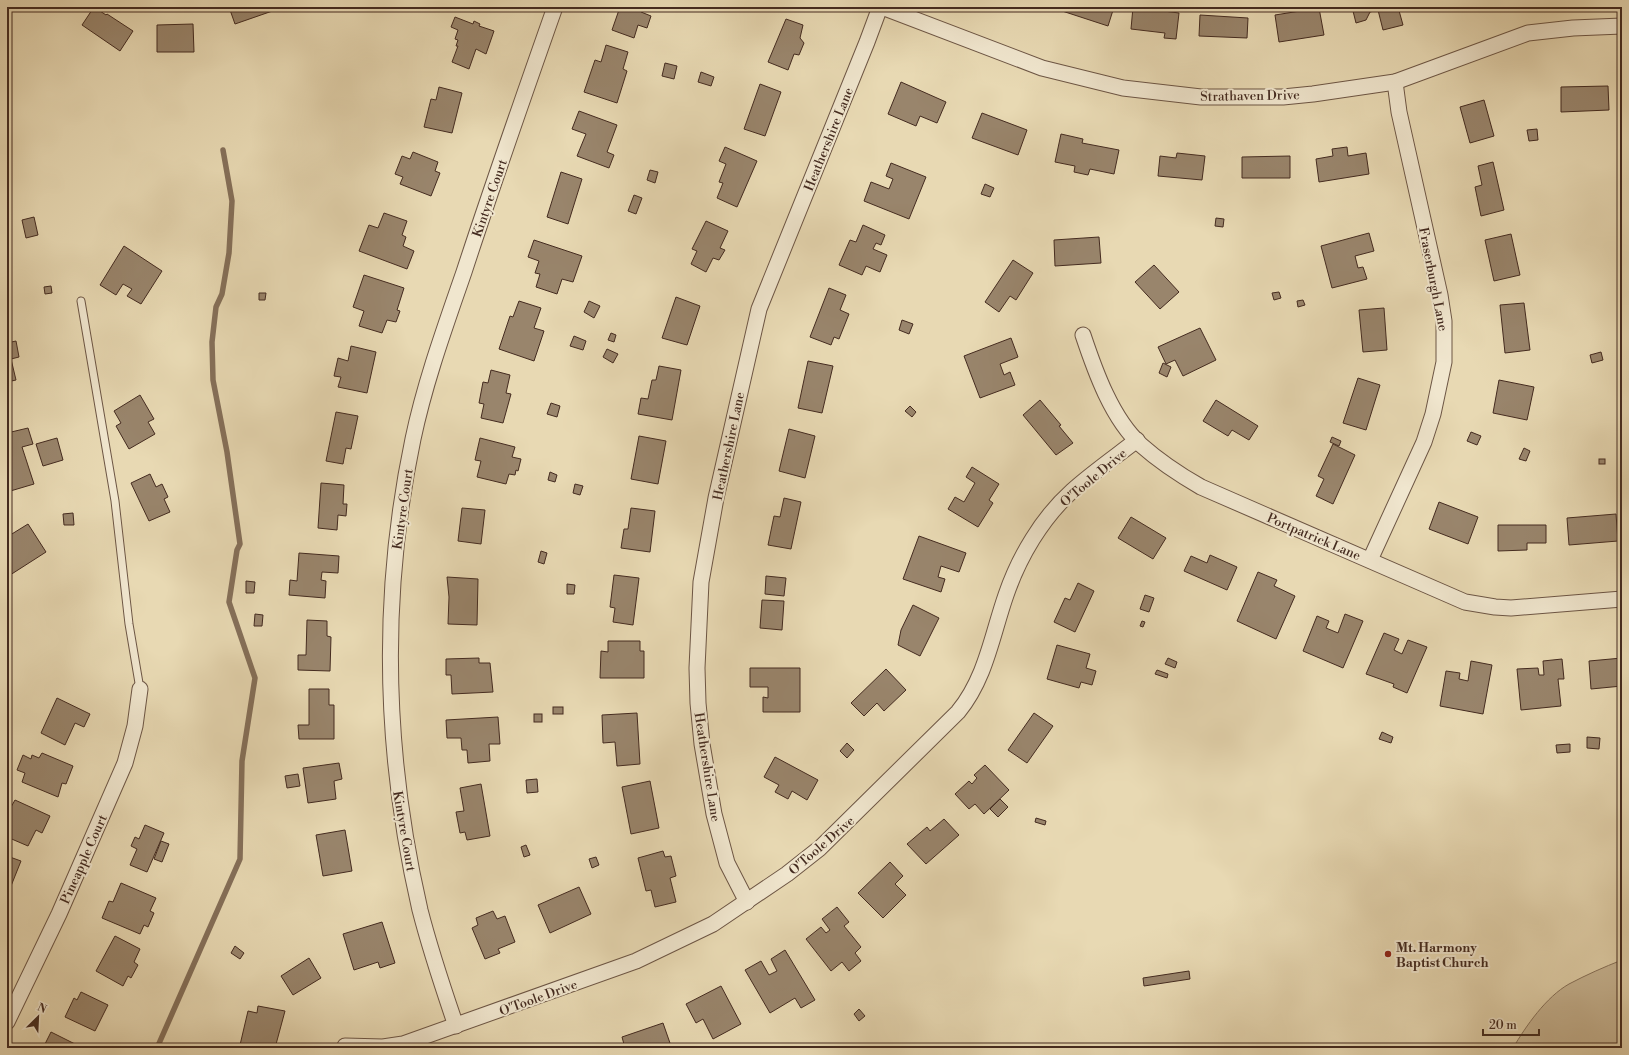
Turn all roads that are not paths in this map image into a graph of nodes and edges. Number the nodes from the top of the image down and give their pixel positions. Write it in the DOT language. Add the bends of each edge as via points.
graph roads {
  1 [pos="555,7"];
  2 [pos="881,7"];
  3 [pos="1622,26"];
  4 [pos="1395,82"];
  5 [pos="81,301"];
  6 [pos="1083,335"];
  7 [pos="1137,440"];
  8 [pos="1370,560"];
  9 [pos="1622,600"];
  10 [pos="140,690"];
  11 [pos="747,902"];
  12 [pos="7,1022"];
  13 [pos="456,1026"];
  14 [pos="345,1046"];
  1 -- 13 [label="street, Kintyre Court" via="433,363 414,437 394,564 390,647 397,782 407,848 421,913"];
  2 -- 4 [label="street, Strathaven Drive" via="1042,68 1123,88 1201,97 1284,97"];
  2 -- 11 [label="street, Heathershire Lane" via="759,309 718,490 701,582 697,668 702,744 714,814 727,863"];
  3 -- 4 [label="street, Strathaven Drive" via="1528,33"];
  4 -- 8 [label="street, Fraserburgh Lane" via="1399,112 1440,295 1444,321 1444,355 1439,391 1424,442"];
  5 -- 10 [label="lane" via="115,501 129,624"];
  6 -- 7 [label="street, Portpatrick Lane" via="1108,399"];
  7 -- 8 [label="street, Portpatrick Lane" via="1183,477 1201,487"];
  7 -- 11 [label="street, O'Toole Drive" via="1072,491 1043,524 1027,549 1006,595 979,678 958,712 820,848"];
  8 -- 9 [label="street, Portpatrick Lane" via="1465,602 1495,607"];
  10 -- 12 [label="street, Pineapple Court" via="135,726 125,762 59,914"];
  11 -- 13 [label="street, O'Toole Drive" via="713,924 636,961"];
  13 -- 14 [label="street, O'Toole Drive" via="403,1044 383,1047"];
}
